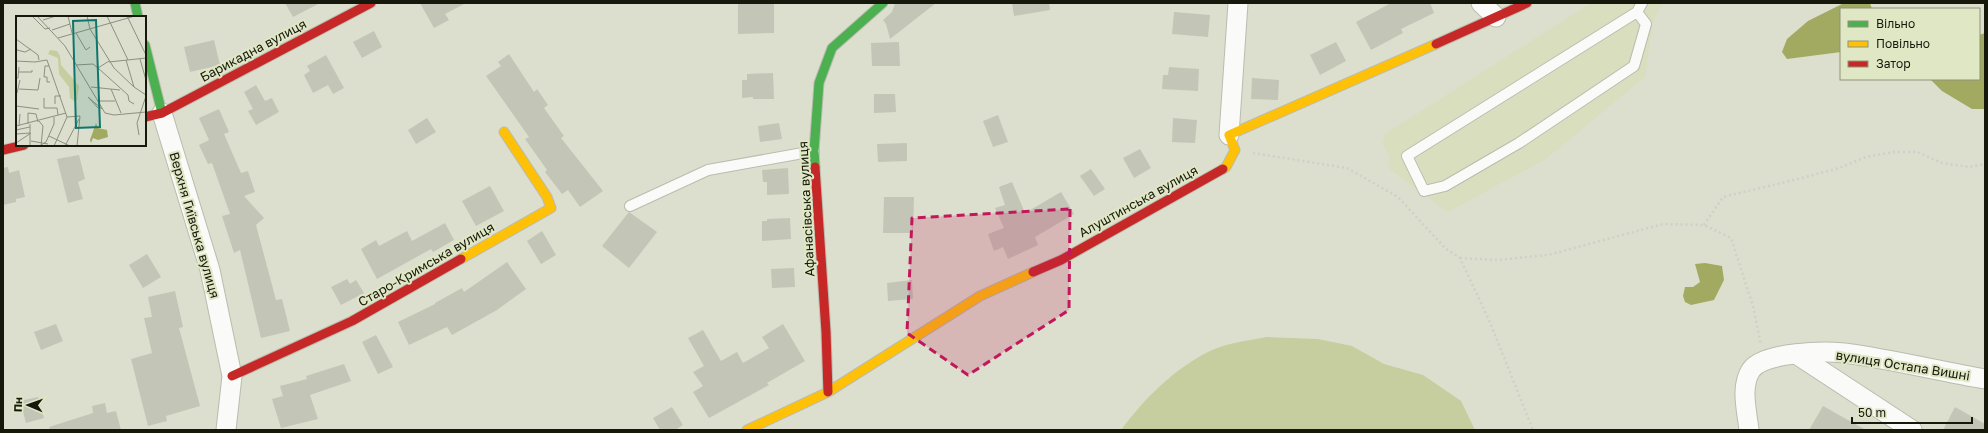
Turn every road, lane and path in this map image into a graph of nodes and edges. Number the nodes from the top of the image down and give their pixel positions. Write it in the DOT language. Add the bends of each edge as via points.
graph roads {
  1 [pos="135,3"];
  2 [pos="371,3"];
  3 [pos="883,3"];
  4 [pos="1238,3"];
  5 [pos="1481,3"];
  6 [pos="1527,3"];
  7 [pos="1640,7"];
  8 [pos="138,16"];
  9 [pos="1496,18"];
  10 [pos="146,55"];
  11 [pos="153,115"];
  12 [pos="504,132"];
  13 [pos="1232,143"];
  14 [pos="20,146"];
  15 [pos="3,150"];
  16 [pos="814,151"];
  17 [pos="1985,164"];
  18 [pos="630,206"];
  19 [pos="1704,225"];
  20 [pos="1460,258"];
  21 [pos="1796,354"];
  22 [pos="1762,361"];
  23 [pos="232,376"];
  24 [pos="1985,379"];
  25 [pos="828,392"];
  26 [pos="226,430"];
  27 [pos="747,430"];
  28 [pos="1533,430"];
  29 [pos="1749,430"];
  30 [pos="1912,430"];
  1 -- 8 [label="street"];
  2 -- 11 [label="street, Барикадна вулиця"];
  3 -- 16 [label="street, Афанасівська вулиця" via="832,48 819,83"];
  4 -- 13 [label="street"];
  5 -- 9 [label="street"];
  6 -- 9 [label="street"];
  7 -- 7 [label="lane" via="1407,156 1424,191 1445,186 1512,147 1634,66 1646,24"];
  9 -- 13 [label="street"];
  10 -- 11 [label="street, Верхня Гиївська вулиця"];
  11 -- 23 [label="street, Верхня Гиївська вулиця" via="210,270"];
  12 -- 23 [label="street, Старо-Кримська вулиця" via="547,197 550,208 352,321"];
  13 -- 20 [label="path" via="1346,168 1398,197 1446,248"];
  13 -- 25 [label="street, Алуштинська вулиця" via="1226,167 1061,260 980,296"];
  14 -- 15 [label="street"];
  16 -- 18 [label="lane" via="708,170"];
  16 -- 25 [label="street, Афанасівська вулиця"];
  17 -- 19 [label="path" via="1969,167 1942,162 1917,152 1894,152 1866,157 1839,168 1723,197"];
  19 -- 20 [label="path" via="1663,224 1548,255 1497,260"];
  19 -- 22 [label="path" via="1731,238 1754,306 1760,333"];
  20 -- 28 [label="path" via="1489,320"];
  21 -- 22 [label="street, вулиця Остапа Вишні"];
  21 -- 24 [label="street, вулиця Остапа Вишні" via="1843,353"];
  21 -- 30 [label="street"];
  22 -- 29 [label="street" via="1751,371 1744,391"];
  23 -- 26 [label="street, Верхня Гиївська вулиця"];
  25 -- 27 [label="street, Алуштинська вулиця"];
}
